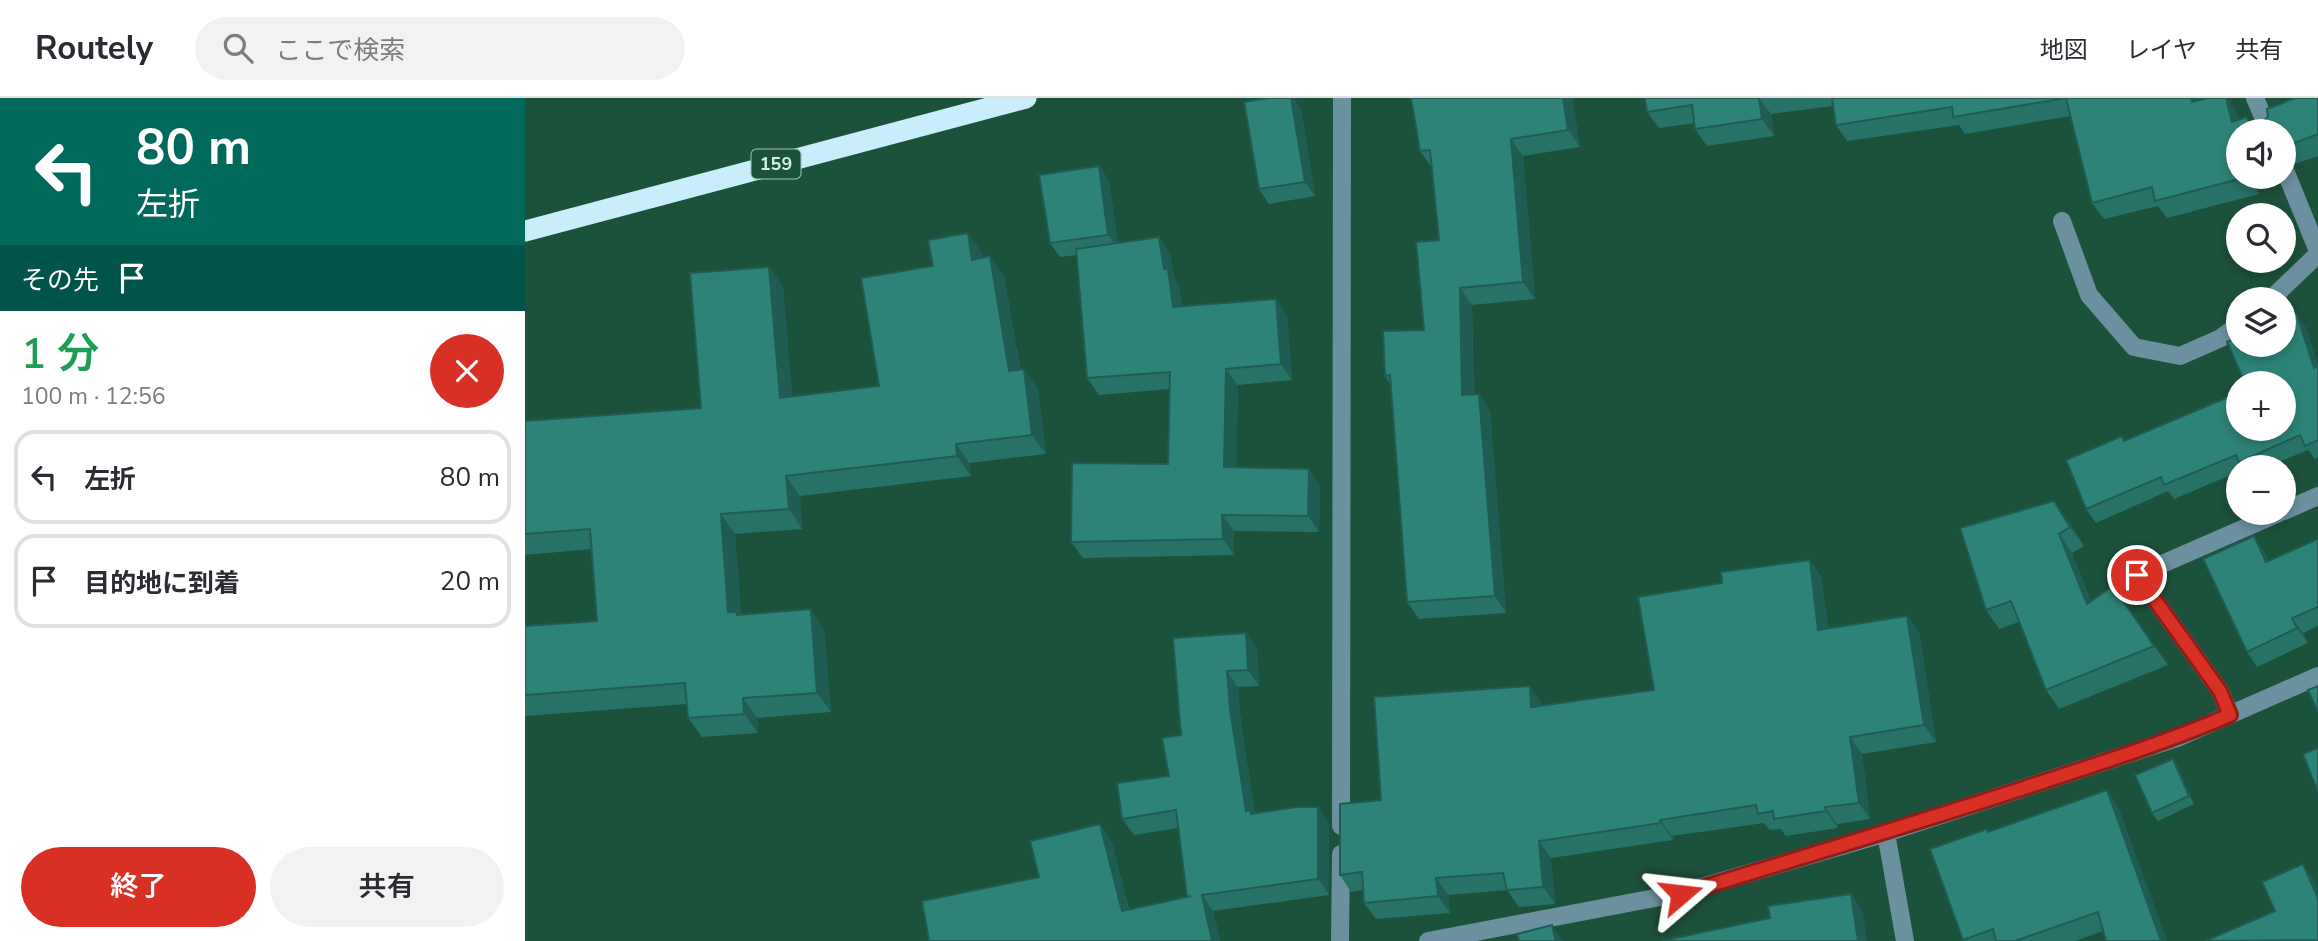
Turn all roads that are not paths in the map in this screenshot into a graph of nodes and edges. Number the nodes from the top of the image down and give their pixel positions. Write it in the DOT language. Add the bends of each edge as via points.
graph roads {
  1 [pos="1342,98"];
  2 [pos="2255,98"];
  3 [pos="1012,100"];
  4 [pos="2264,119"];
  5 [pos="2292,189"];
  6 [pos="2062,221"];
  7 [pos="525,231"];
  8 [pos="2318,253"];
  9 [pos="2283,287"];
  10 [pos="2226,334"];
  11 [pos="2318,496"];
  12 [pos="2296,506"];
  13 [pos="2251,525"];
  14 [pos="2318,676"];
  15 [pos="2230,715"];
  16 [pos="1886,833"];
  17 [pos="1341,941"];
  18 [pos="1428,941"];
  19 [pos="1905,941"];
  1 -- 17 [label="street"];
  2 -- 4 [label="street"];
  3 -- 7 [label="highway, 159"];
  5 -- 8 [label="street"];
  6 -- 10 [label="street" via="2089,295 2134,347 2180,356"];
  8 -- 9 [label="street"];
  11 -- 12 [label="street"];
  13 -- 15 [label="street" via="2137,575 2220,691"];
  14 -- 15 [label="street"];
  15 -- 16 [label="street" via="2177,738"];
  16 -- 18 [label="street" via="1681,894"];
  16 -- 19 [label="street"];
}
